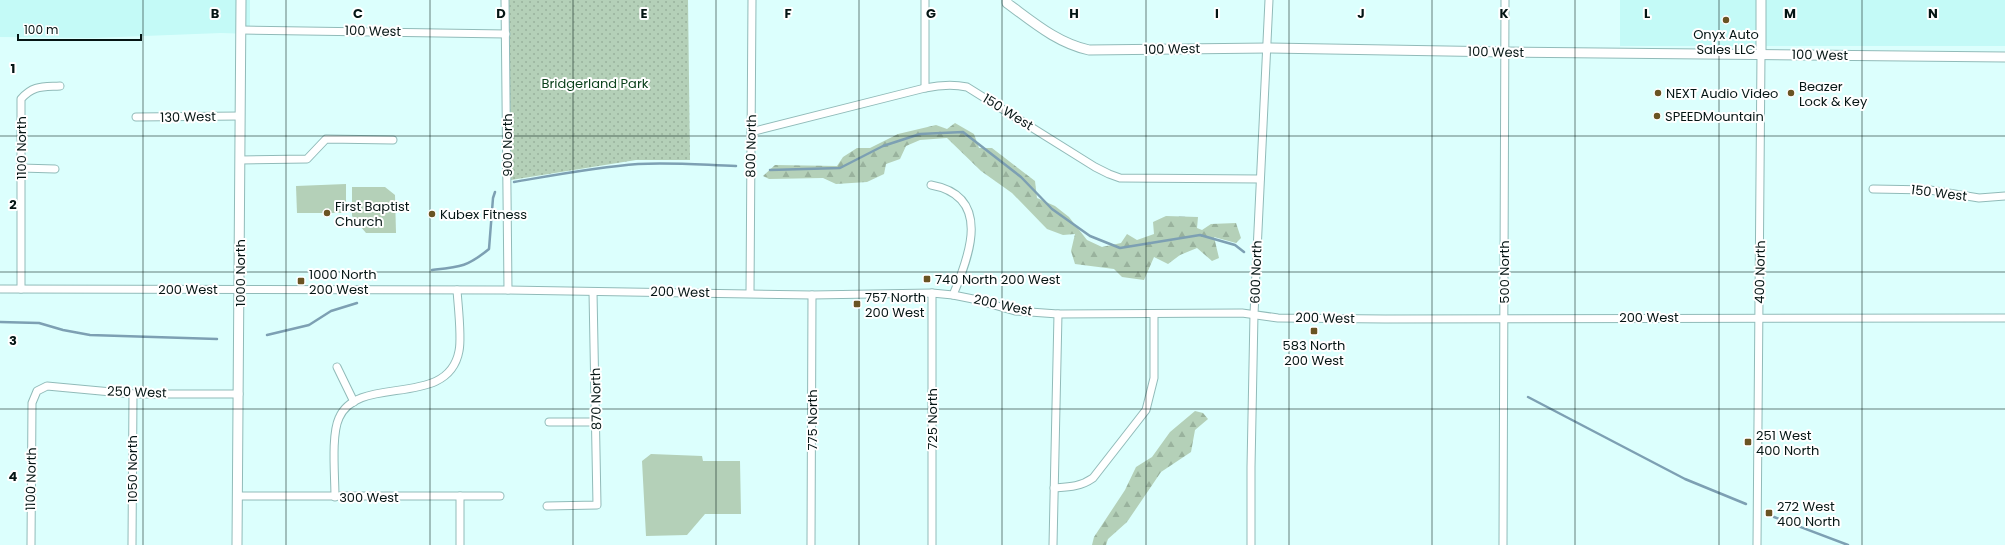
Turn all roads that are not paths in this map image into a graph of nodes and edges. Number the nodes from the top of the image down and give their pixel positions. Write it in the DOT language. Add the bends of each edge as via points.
graph roads {
  1 [pos="241,0"];
  2 [pos="505,0"];
  3 [pos="752,0"];
  4 [pos="925,0"];
  5 [pos="1269,0"];
  6 [pos="1505,0"];
  7 [pos="1761,0"];
  8 [pos="1006,1"];
  9 [pos="241,30"];
  10 [pos="506,34"];
  11 [pos="1268,48"];
  12 [pos="1505,52"];
  13 [pos="1761,54"];
  14 [pos="2005,56"];
  15 [pos="60,86"];
  16 [pos="925,88"];
  17 [pos="240,116"];
  18 [pos="136,117"];
  19 [pos="751,132"];
  20 [pos="393,140"];
  21 [pos="240,160"];
  22 [pos="21,168"];
  23 [pos="55,169"];
  24 [pos="1260,179"];
  25 [pos="931,185"];
  26 [pos="1873,189"];
  27 [pos="2005,196"];
  28 [pos="21,289"];
  29 [pos="0,290"];
  30 [pos="240,290"];
  31 [pos="457,290"];
  32 [pos="508,290"];
  33 [pos="593,292"];
  34 [pos="750,293"];
  35 [pos="932,294"];
  36 [pos="812,295"];
  37 [pos="953,295"];
  38 [pos="1058,314"];
  39 [pos="1154,314"];
  40 [pos="1254,314"];
  41 [pos="1759,317"];
  42 [pos="1504,318"];
  43 [pos="2005,318"];
  44 [pos="337,367"];
  45 [pos="37,391"];
  46 [pos="132,394"];
  47 [pos="239,394"];
  48 [pos="354,402"];
  49 [pos="549,422"];
  50 [pos="597,422"];
  51 [pos="1054,488"];
  52 [pos="238,496"];
  53 [pos="460,496"];
  54 [pos="500,496"];
  55 [pos="335,497"];
  56 [pos="546,506"];
  57 [pos="31,545"];
  58 [pos="132,545"];
  59 [pos="237,545"];
  60 [pos="460,545"];
  61 [pos="811,545"];
  62 [pos="932,545"];
  63 [pos="1053,545"];
  64 [pos="1251,545"];
  65 [pos="1503,545"];
  66 [pos="1757,545"];
  1 -- 9 [label="street, 1000 North"];
  2 -- 10 [label="street, 900 North"];
  3 -- 19 [label="street, 800 North"];
  4 -- 16 [label="street"];
  5 -- 11 [label="street, 600 North"];
  6 -- 12 [label="street, 500 North"];
  7 -- 13 [label="street, 400 North"];
  8 -- 11 [label="street, 100 West" via="1058,39 1073,47 1089,50"];
  9 -- 10 [label="street, 100 West"];
  9 -- 17 [label="street, 1000 North"];
  10 -- 32 [label="street, 900 North"];
  11 -- 12 [label="street, 100 West"];
  11 -- 24 [label="street, 600 North"];
  12 -- 13 [label="street, 100 West"];
  12 -- 42 [label="street, 500 North"];
  13 -- 14 [label="street, 100 West"];
  13 -- 41 [label="street, 400 North"];
  15 -- 22 [label="street, 1100 North" via="29,90 22,99"];
  16 -- 19 [label="street, 150 West"];
  16 -- 24 [label="street, 150 West" via="943,84 967,87 1095,167 1120,178"];
  17 -- 18 [label="street, 130 West"];
  17 -- 21 [label="street, 1000 North"];
  19 -- 34 [label="street, 800 North"];
  20 -- 21 [label="street" via="326,139 307,159"];
  21 -- 30 [label="street, 1000 North"];
  22 -- 23 [label="street"];
  22 -- 28 [label="street, 1100 North"];
  24 -- 40 [label="street, 600 North"];
  25 -- 37 [label="street" via="956,192 966,207 972,224 972,234"];
  26 -- 27 [label="street, 150 West" via="1930,190 1979,198"];
  28 -- 29 [label="street, 200 West"];
  28 -- 30 [label="street, 200 West"];
  30 -- 31 [label="street, 200 West"];
  30 -- 47 [label="street, 1000 North"];
  31 -- 32 [label="street, 200 West"];
  31 -- 48 [label="street" via="459,351 452,370 435,383 366,397"];
  32 -- 33 [label="street, 200 West"];
  33 -- 34 [label="street, 200 West"];
  33 -- 50 [label="street, 870 North"];
  34 -- 36 [label="street, 200 West"];
  35 -- 36 [label="street, 200 West"];
  35 -- 37 [label="street, 200 West"];
  35 -- 62 [label="street, 725 North"];
  36 -- 61 [label="street, 775 North"];
  37 -- 38 [label="street, 200 West" via="1015,311"];
  38 -- 39 [label="street, 200 West"];
  38 -- 51 [label="street"];
  39 -- 40 [label="street, 200 West"];
  39 -- 51 [label="street" via="1154,378 1146,410 1093,478 1085,484"];
  40 -- 42 [label="street, 200 West" via="1278,318"];
  40 -- 64 [label="street, 600 North"];
  41 -- 42 [label="street, 200 West"];
  41 -- 43 [label="street, 200 West"];
  41 -- 66 [label="street, 400 North"];
  42 -- 65 [label="street, 500 North"];
  44 -- 48 [label="street"];
  45 -- 46 [label="street, 250 West" via="47,386"];
  45 -- 57 [label="street, 1100 North" via="32,403"];
  46 -- 47 [label="street, 250 West"];
  46 -- 58 [label="street, 1050 North"];
  47 -- 52 [label="street, 1000 North"];
  48 -- 55 [label="street" via="346,407 339,417 336,431"];
  49 -- 50 [label="street"];
  50 -- 56 [label="street, 870 North" via="597,505"];
  51 -- 63 [label="street"];
  52 -- 55 [label="street, 300 West"];
  52 -- 59 [label="street, 1000 North"];
  53 -- 54 [label="street, 300 West"];
  53 -- 55 [label="street, 300 West"];
  53 -- 60 [label="street"];
}
